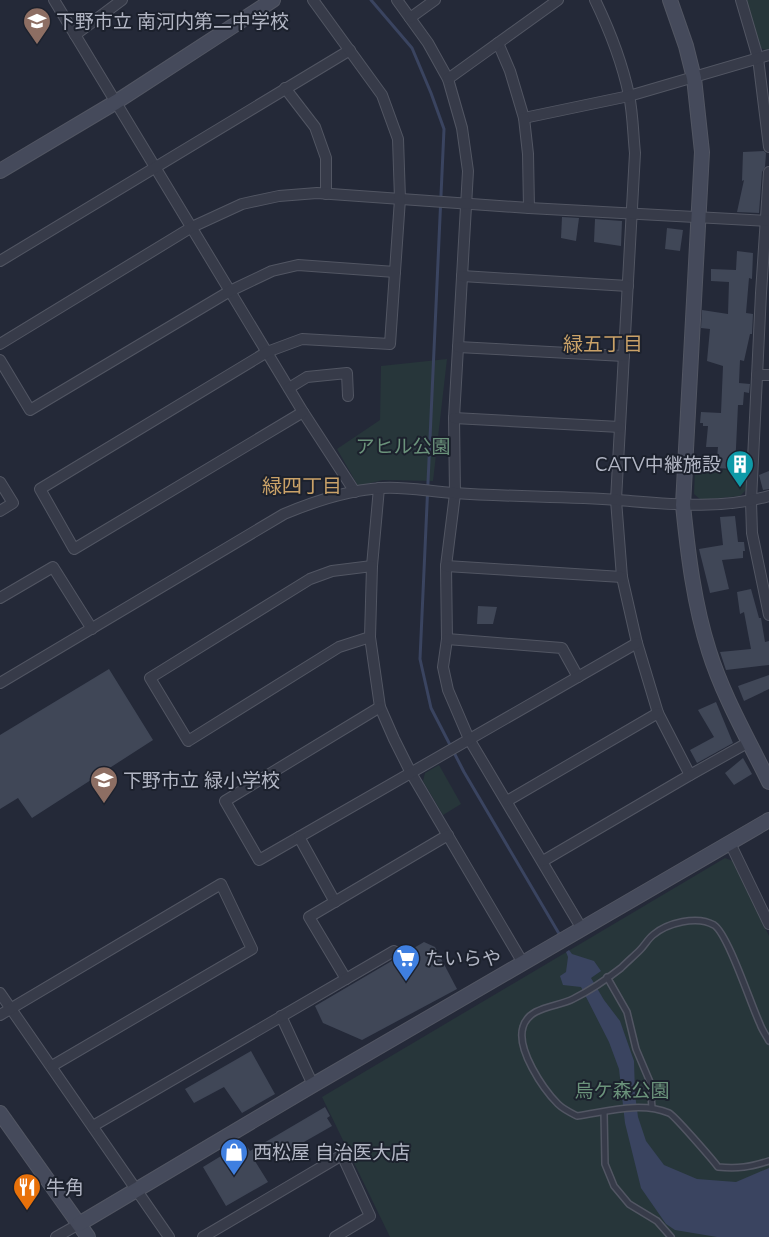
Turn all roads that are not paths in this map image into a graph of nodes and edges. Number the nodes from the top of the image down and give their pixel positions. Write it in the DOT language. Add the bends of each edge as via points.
graph roads {
  1 [pos="54,0"];
  2 [pos="122,0"];
  3 [pos="273,0"];
  4 [pos="313,0"];
  5 [pos="397,0"];
  6 [pos="435,0"];
  7 [pos="558,0"];
  8 [pos="595,0"];
  9 [pos="670,0"];
  10 [pos="741,0"];
  11 [pos="410,18"];
  12 [pos="75,35"];
  13 [pos="498,43"];
  14 [pos="350,50"];
  15 [pos="769,55"];
  16 [pos="758,58"];
  17 [pos="694,78"];
  18 [pos="448,79"];
  19 [pos="286,88"];
  20 [pos="629,96"];
  21 [pos="116,102"];
  22 [pos="524,118"];
  23 [pos="769,147"];
  24 [pos="156,167"];
  25 [pos="0,171"];
  26 [pos="769,172"];
  27 [pos="326,194"];
  28 [pos="400,199"];
  29 [pos="467,203"];
  30 [pos="529,208"];
  31 [pos="633,213"];
  32 [pos="699,217"];
  33 [pos="767,221"];
  34 [pos="192,227"];
  35 [pos="0,261"];
  36 [pos="395,272"];
  37 [pos="462,276"];
  38 [pos="628,286"];
  39 [pos="230,291"];
  40 [pos="765,293"];
  41 [pos="0,344"];
  42 [pos="458,347"];
  43 [pos="267,352"];
  44 [pos="624,356"];
  45 [pos="0,360"];
  46 [pos="757,375"];
  47 [pos="769,375"];
  48 [pos="289,388"];
  49 [pos="348,396"];
  50 [pos="303,412"];
  51 [pos="454,418"];
  52 [pos="620,427"];
  53 [pos="0,482"];
  54 [pos="379,488"];
  55 [pos="355,492"];
  56 [pos="455,494"];
  57 [pos="769,496"];
  58 [pos="616,500"];
  59 [pos="751,501"];
  60 [pos="683,505"];
  61 [pos="0,511"];
  62 [pos="372,566"];
  63 [pos="446,566"];
  64 [pos="622,577"];
  65 [pos="766,586"];
  66 [pos="0,598"];
  67 [pos="769,615"];
  68 [pos="92,628"];
  69 [pos="370,637"];
  70 [pos="447,639"];
  71 [pos="637,643"];
  72 [pos="578,677"];
  73 [pos="0,683"];
  74 [pos="380,707"];
  75 [pos="658,713"];
  76 [pos="469,739"];
  77 [pos="749,742"];
  78 [pos="411,773"];
  79 [pos="690,775"];
  80 [pos="769,782"];
  81 [pos="507,801"];
  82 [pos="769,820"];
  83 [pos="448,836"];
  84 [pos="299,837"];
  85 [pos="730,843"];
  86 [pos="543,861"];
  87 [pos="335,902"];
  88 [pos="769,924"];
  89 [pos="582,929"];
  90 [pos="394,951"];
  91 [pos="523,963"];
  92 [pos="607,977"];
  93 [pos="346,979"];
  94 [pos="0,993"];
  95 [pos="11,1009"];
  96 [pos="0,1015"];
  97 [pos="281,1016"];
  98 [pos="769,1041"];
  99 [pos="52,1066"];
  100 [pos="313,1084"];
  101 [pos="652,1108"];
  102 [pos="604,1112"];
  103 [pos="0,1113"];
  104 [pos="93,1126"];
  105 [pos="769,1161"];
  106 [pos="137,1189"];
  107 [pos="79,1224"];
  108 [pos="56,1237"];
  109 [pos="88,1237"];
  110 [pos="169,1237"];
  111 [pos="203,1237"];
  112 [pos="335,1237"];
  113 [pos="670,1237"];
  1 -- 12 [label="street"];
  2 -- 12 [label="street"];
  3 -- 21 [label="street"];
  4 -- 14 [label="street"];
  5 -- 11 [label="street"];
  6 -- 11 [label="street"];
  7 -- 13 [label="street"];
  8 -- 20 [label="street" via="618,53"];
  9 -- 17 [label="street"];
  10 -- 16 [label="street"];
  11 -- 18 [label="street"];
  12 -- 21 [label="street"];
  13 -- 18 [label="street"];
  13 -- 22 [label="street"];
  14 -- 19 [label="street"];
  14 -- 28 [label="street" via="382,95 398,139"];
  15 -- 16 [label="street"];
  16 -- 17 [label="street"];
  16 -- 23 [label="street"];
  17 -- 20 [label="street"];
  17 -- 32 [label="street" via="702,152"];
  18 -- 29 [label="street" via="462,128 468,171"];
  19 -- 24 [label="street"];
  19 -- 27 [label="street" via="315,127 326,158"];
  20 -- 22 [label="street"];
  20 -- 31 [label="street" via="635,153"];
  21 -- 24 [label="street"];
  21 -- 25 [label="street"];
  22 -- 30 [label="street"];
  24 -- 34 [label="street"];
  24 -- 35 [label="street"];
  26 -- 33 [label="street"];
  27 -- 28 [label="street"];
  27 -- 34 [label="street" via="279,196 242,204"];
  28 -- 29 [label="street"];
  28 -- 36 [label="street"];
  29 -- 30 [label="street"];
  29 -- 37 [label="street"];
  30 -- 31 [label="street"];
  31 -- 32 [label="street"];
  31 -- 38 [label="street"];
  32 -- 33 [label="street"];
  32 -- 60 [label="street"];
  33 -- 40 [label="street"];
  34 -- 39 [label="street"];
  34 -- 41 [label="street"];
  36 -- 39 [label="street" via="298,265 272,271"];
  36 -- 43 [label="street" via="390,344 302,339"];
  37 -- 38 [label="street"];
  37 -- 42 [label="street"];
  38 -- 44 [label="street"];
  39 -- 43 [label="street"];
  39 -- 45 [label="street" via="30,410"];
  40 -- 46 [label="street"];
  42 -- 44 [label="street"];
  42 -- 51 [label="street"];
  43 -- 48 [label="street"];
  43 -- 50 [label="street" via="40,489 74,549"];
  44 -- 52 [label="street"];
  46 -- 47 [label="street"];
  46 -- 59 [label="street"];
  48 -- 49 [label="street" via="307,378 347,373"];
  48 -- 50 [label="street"];
  50 -- 55 [label="street"];
  51 -- 52 [label="street"];
  51 -- 56 [label="street"];
  52 -- 58 [label="street"];
  53 -- 61 [label="street" via="13,503"];
  54 -- 55 [label="street"];
  54 -- 56 [label="street"];
  54 -- 62 [label="street"];
  55 -- 68 [label="street" via="316,501 284,514"];
  56 -- 58 [label="street"];
  56 -- 63 [label="street"];
  57 -- 59 [label="street"];
  58 -- 60 [label="street"];
  58 -- 64 [label="street"];
  59 -- 60 [label="street"];
  59 -- 65 [label="street" via="752,533"];
  60 -- 77 [label="street" via="688,559 709,652"];
  62 -- 69 [label="street"];
  62 -- 69 [label="street" via="332,571 310,579 150,678 188,740 339,647"];
  63 -- 64 [label="street"];
  63 -- 70 [label="street"];
  64 -- 71 [label="street"];
  65 -- 67 [label="street"];
  66 -- 68 [label="street" via="53,567"];
  68 -- 73 [label="street"];
  69 -- 74 [label="street"];
  70 -- 72 [label="street" via="562,648"];
  70 -- 76 [label="street" via="443,667 448,690"];
  71 -- 72 [label="street"];
  71 -- 75 [label="street"];
  72 -- 76 [label="street"];
  74 -- 78 [label="street"];
  74 -- 84 [label="street" via="225,801 260,860"];
  75 -- 79 [label="street"];
  75 -- 81 [label="street"];
  76 -- 78 [label="street"];
  76 -- 81 [label="street"];
  77 -- 79 [label="street"];
  77 -- 80 [label="street"];
  78 -- 83 [label="street"];
  78 -- 84 [label="street"];
  79 -- 86 [label="street"];
  81 -- 86 [label="street"];
  82 -- 85 [label="street"];
  83 -- 87 [label="street"];
  83 -- 91 [label="street"];
  84 -- 87 [label="street"];
  85 -- 88 [label="street"];
  85 -- 89 [label="street"];
  86 -- 89 [label="street"];
  87 -- 93 [label="street" via="309,917"];
  89 -- 91 [label="street"];
  90 -- 93 [label="street"];
  91 -- 100 [label="street"];
  92 -- 98 [label="lane" via="653,935 668,927 702,921 715,925 732,954"];
  92 -- 101 [label="lane" via="627,1012 636,1049 650,1082"];
  92 -- 102 [label="lane" via="572,1000 548,1005 533,1014 523,1026 521,1038 533,1068 559,1105 577,1116"];
  93 -- 97 [label="street"];
  94 -- 95 [label="street"];
  95 -- 96 [label="street"];
  95 -- 99 [label="street"];
  95 -- 99 [label="street" via="221,884 252,949"];
  97 -- 100 [label="street"];
  97 -- 104 [label="street"];
  99 -- 104 [label="street"];
  100 -- 106 [label="street"];
  101 -- 102 [label="lane"];
  101 -- 105 [label="lane" via="671,1113 718,1167 735,1169"];
  102 -- 113 [label="lane" via="605,1164 614,1186 629,1204 657,1221"];
  103 -- 107 [label="street"];
  104 -- 106 [label="street"];
  106 -- 107 [label="street"];
  106 -- 110 [label="street"];
  107 -- 108 [label="street"];
  107 -- 109 [label="street"];
  111 -- 112 [label="street" via="342,1155 370,1216"];
}
